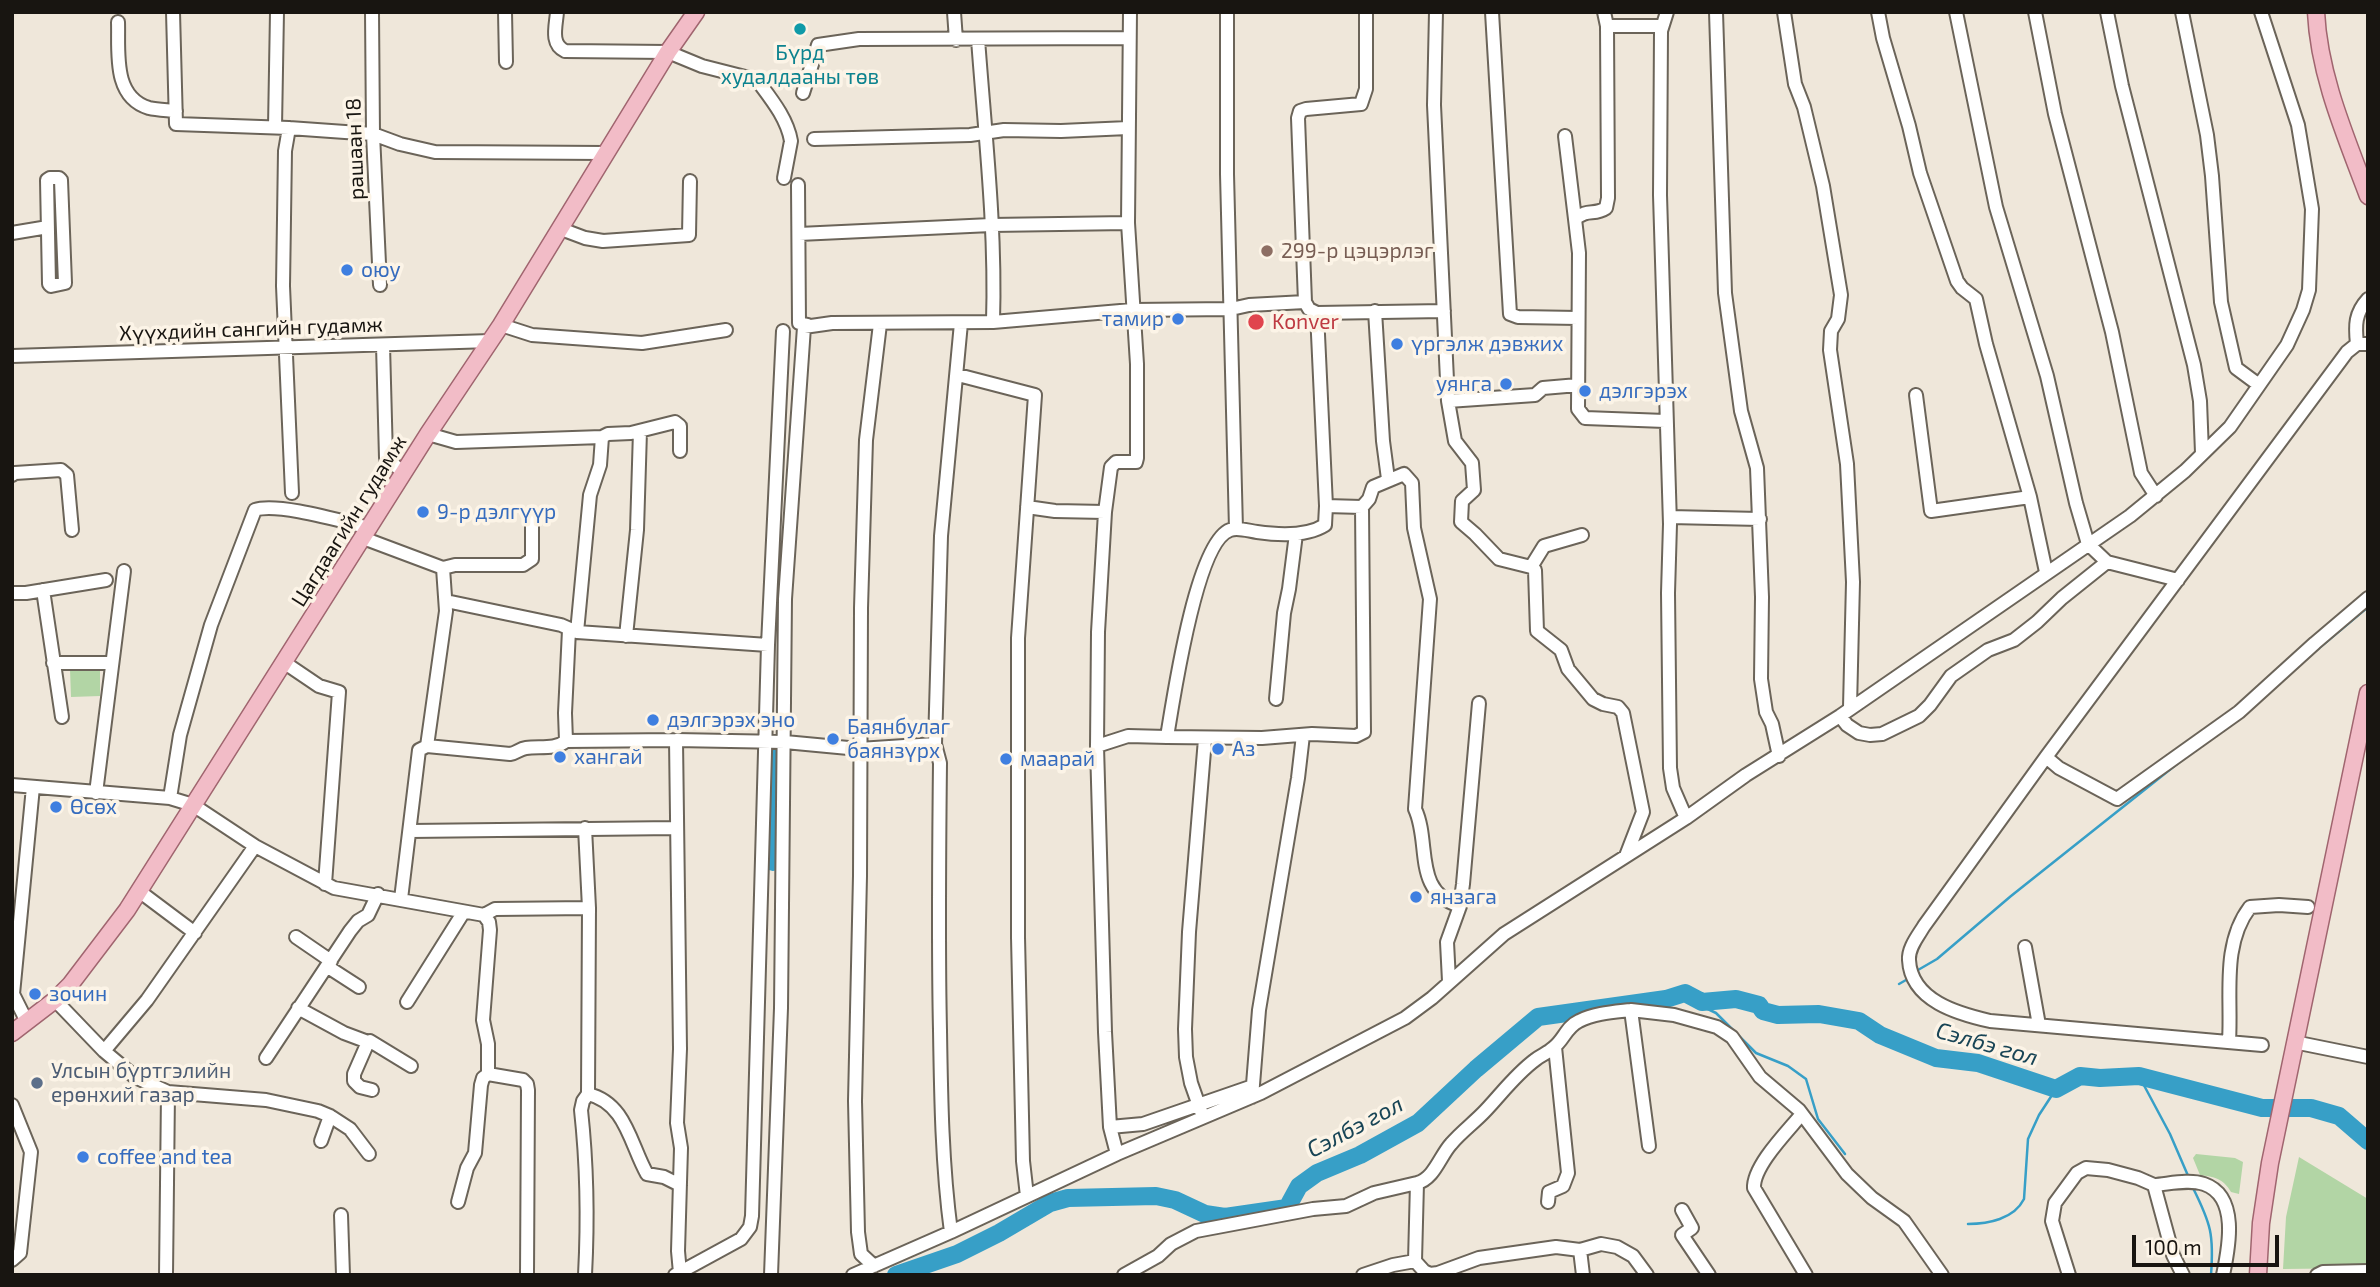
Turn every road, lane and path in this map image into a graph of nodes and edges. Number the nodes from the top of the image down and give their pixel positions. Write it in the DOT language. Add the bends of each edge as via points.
graph roads {
  1 [pos="173,12"];
  2 [pos="277,12"];
  3 [pos="372,12"];
  4 [pos="505,12"];
  5 [pos="557,12"];
  6 [pos="696,12"];
  7 [pos="954,12"];
  8 [pos="1130,12"];
  9 [pos="1227,12"];
  10 [pos="1366,12"];
  11 [pos="1436,12"];
  12 [pos="1492,12"];
  13 [pos="1604,12"];
  14 [pos="1667,12"];
  15 [pos="1716,12"];
  16 [pos="1784,12"];
  17 [pos="1878,12"];
  18 [pos="1956,12"];
  19 [pos="2035,12"];
  20 [pos="2107,12"];
  21 [pos="2182,12"];
  22 [pos="2261,12"];
  23 [pos="2316,12"];
  24 [pos="118,22"];
  25 [pos="1606,26"];
  26 [pos="1662,26"];
  27 [pos="1129,38"];
  28 [pos="978,39"];
  29 [pos="956,40"];
  30 [pos="668,52"];
  31 [pos="506,62"];
  32 [pos="803,93"];
  33 [pos="176,111"];
  34 [pos="275,127"];
  35 [pos="289,128"];
  36 [pos="1128,128"];
  37 [pos="985,132"];
  38 [pos="373,134"];
  39 [pos="1565,136"];
  40 [pos="814,139"];
  41 [pos="606,153"];
  42 [pos="784,178"];
  43 [pos="690,181"];
  44 [pos="798,185"];
  45 [pos="2368,196"];
  46 [pos="1574,219"];
  47 [pos="1128,223"];
  48 [pos="991,225"];
  49 [pos="48,227"];
  50 [pos="562,229"];
  51 [pos="12,233"];
  52 [pos="799,234"];
  53 [pos="380,285"];
  54 [pos="2368,299"];
  55 [pos="1305,302"];
  56 [pos="1231,309"];
  57 [pos="1132,310"];
  58 [pos="1375,311"];
  59 [pos="1444,312"];
  60 [pos="1317,313"];
  61 [pos="1578,318"];
  62 [pos="961,323"];
  63 [pos="993,323"];
  64 [pos="880,324"];
  65 [pos="501,325"];
  66 [pos="808,325"];
  67 [pos="726,330"];
  68 [pos="783,331"];
  69 [pos="491,341"];
  70 [pos="2362,344"];
  71 [pos="383,345"];
  72 [pos="285,348"];
  73 [pos="12,356"];
  74 [pos="958,375"];
  75 [pos="781,383"];
  76 [pos="801,383"];
  77 [pos="1578,385"];
  78 [pos="2259,385"];
  79 [pos="1916,395"];
  80 [pos="1448,401"];
  81 [pos="1665,421"];
  82 [pos="640,431"];
  83 [pos="428,434"];
  84 [pos="602,437"];
  85 [pos="680,451"];
  86 [pos="2202,453"];
  87 [pos="404,473"];
  88 [pos="12,475"];
  89 [pos="1388,479"];
  90 [pos="292,493"];
  91 [pos="2155,496"];
  92 [pos="2030,497"];
  93 [pos="1326,506"];
  94 [pos="1027,507"];
  95 [pos="1362,507"];
  96 [pos="1105,512"];
  97 [pos="1670,517"];
  98 [pos="1760,519"];
  99 [pos="532,520"];
  100 [pos="1237,529"];
  101 [pos="72,530"];
  102 [pos="367,533"];
  103 [pos="1296,534"];
  104 [pos="1582,535"];
  105 [pos="2088,544"];
  106 [pos="2107,562"];
  107 [pos="1531,567"];
  108 [pos="443,568"];
  109 [pos="124,570"];
  110 [pos="2046,572"];
  111 [pos="106,580"];
  112 [pos="2178,580"];
  113 [pos="43,590"];
  114 [pos="12,593"];
  115 [pos="2368,598"];
  116 [pos="446,601"];
  117 [pos="573,631"];
  118 [pos="626,636"];
  119 [pos="768,645"];
  120 [pos="53,663"];
  121 [pos="112,663"];
  122 [pos="285,663"];
  123 [pos="2368,693"];
  124 [pos="1276,699"];
  125 [pos="1479,703"];
  126 [pos="1845,711"];
  127 [pos="62,717"];
  128 [pos="2364,728"];
  129 [pos="1303,735"];
  130 [pos="1167,737"];
  131 [pos="1205,739"];
  132 [pos="676,740"];
  133 [pos="566,741"];
  134 [pos="785,742"];
  135 [pos="766,743"];
  136 [pos="936,744"];
  137 [pos="428,746"];
  138 [pos="1097,746"];
  139 [pos="859,749"];
  140 [pos="1779,756"];
  141 [pos="2046,757"];
  142 [pos="12,785"];
  143 [pos="33,787"];
  144 [pos="96,793"];
  145 [pos="170,798"];
  146 [pos="193,805"];
  147 [pos="1686,818"];
  148 [pos="585,828"];
  149 [pos="676,828"];
  150 [pos="410,831"];
  151 [pos="255,846"];
  152 [pos="1626,856"];
  153 [pos="325,884"];
  154 [pos="139,891"];
  155 [pos="378,894"];
  156 [pos="401,899"];
  157 [pos="1460,906"];
  158 [pos="2308,907"];
  159 [pos="589,908"];
  160 [pos="463,913"];
  161 [pos="484,915"];
  162 [pos="195,933"];
  163 [pos="296,937"];
  164 [pos="2025,947"];
  165 [pos="330,964"];
  166 [pos="1449,981"];
  167 [pos="359,987"];
  168 [pos="55,1000"];
  169 [pos="407,1002"];
  170 [pos="298,1008"];
  171 [pos="1632,1010"];
  172 [pos="27,1022"];
  173 [pos="2039,1025"];
  174 [pos="12,1032"];
  175 [pos="2229,1041"];
  176 [pos="368,1042"];
  177 [pos="2262,1045"];
  178 [pos="1555,1047"];
  179 [pos="2293,1048"];
  180 [pos="104,1051"];
  181 [pos="2368,1057"];
  182 [pos="266,1058"];
  183 [pos="411,1066"];
  184 [pos="488,1074"];
  185 [pos="372,1090"];
  186 [pos="1252,1091"];
  187 [pos="168,1092"];
  188 [pos="587,1094"];
  189 [pos="1198,1104"];
  190 [pos="12,1105"];
  191 [pos="330,1115"];
  192 [pos="1801,1115"];
  193 [pos="1203,1117"];
  194 [pos="1110,1127"];
  195 [pos="321,1141"];
  196 [pos="1649,1146"];
  197 [pos="369,1154"];
  198 [pos="1117,1154"];
  199 [pos="1417,1183"];
  200 [pos="680,1185"];
  201 [pos="2154,1185"];
  202 [pos="1027,1196"];
  203 [pos="458,1202"];
  204 [pos="1549,1202"];
  205 [pos="1682,1210"];
  206 [pos="341,1215"];
  207 [pos="951,1232"];
  208 [pos="1580,1250"];
  209 [pos="12,1260"];
  210 [pos="1415,1261"];
  211 [pos="874,1266"];
  212 [pos="2368,1271"];
  213 [pos="678,1274"];
  214 [pos="166,1275"];
  215 [pos="343,1275"];
  216 [pos="527,1275"];
  217 [pos="585,1275"];
  218 [pos="771,1275"];
  219 [pos="853,1275"];
  220 [pos="1124,1275"];
  221 [pos="1363,1275"];
  222 [pos="1583,1275"];
  223 [pos="1647,1275"];
  224 [pos="1709,1275"];
  225 [pos="1806,1275"];
  226 [pos="1942,1275"];
  227 [pos="2069,1275"];
  228 [pos="2183,1275"];
  229 [pos="2223,1275"];
  230 [pos="2258,1275"];
  231 [pos="2317,1275"];
  1 -- 33 [label="street"];
  2 -- 34 [label="street"];
  3 -- 38 [label="street, рашаан 18"];
  4 -- 31 [label="street"];
  5 -- 30 [label="street" via="555,42 565,51"];
  6 -- 30 [label="main road, Цагдаагийн гудамж"];
  7 -- 29 [label="street"];
  8 -- 27 [label="street"];
  9 -- 56 [label="street"];
  10 -- 55 [label="street" via="1364,100 1361,104 1306,108 1298,118"];
  11 -- 59 [label="street" via="1434,105"];
  12 -- 61 [label="street" via="1510,314"];
  13 -- 25 [label="street"];
  14 -- 26 [label="street"];
  15 -- 98 [label="street" via="1727,314 1742,418 1757,468"];
  16 -- 126 [label="street" via="1795,84 1823,186 1841,295 1830,350 1847,464 1853,582"];
  17 -- 92 [label="street" via="1930,204 1957,281 1976,299"];
  18 -- 105 [label="street" via="1996,207 2047,376"];
  19 -- 91 [label="street" via="2065,156 2112,332 2136,455"];
  20 -- 86 [label="street" via="2194,365"];
  21 -- 78 [label="street" via="2211,163 2221,303 2236,368"];
  22 -- 78 [label="street" via="2298,125 2313,237 2303,310 2287,345"];
  23 -- 45 [label="main road" via="2327,77"];
  24 -- 33 [label="street" via="119,77 130,95 147,107"];
  25 -- 26 [label="street"];
  25 -- 46 [label="street" via="1608,198 1602,211 1583,212"];
  26 -- 81 [label="street"];
  27 -- 28 [label="street"];
  27 -- 36 [label="street"];
  28 -- 29 [label="street"];
  28 -- 37 [label="street"];
  29 -- 32 [label="street" via="859,39 818,45"];
  30 -- 41 [label="main road, Цагдаагийн гудамж"];
  30 -- 42 [label="street" via="757,80 790,135"];
  33 -- 34 [label="street" via="176,124"];
  34 -- 35 [label="street"];
  35 -- 38 [label="street"];
  35 -- 72 [label="street" via="283,222"];
  36 -- 37 [label="street"];
  36 -- 47 [label="street"];
  37 -- 40 [label="street"];
  37 -- 48 [label="street"];
  38 -- 41 [label="street" via="435,152"];
  38 -- 53 [label="street, рашаан 18"];
  39 -- 46 [label="street"];
  41 -- 50 [label="main road, Цагдаагийн гудамж"];
  43 -- 50 [label="street" via="689,235 603,241"];
  44 -- 52 [label="street"];
  46 -- 61 [label="street" via="1579,253"];
  47 -- 48 [label="street"];
  47 -- 57 [label="street"];
  48 -- 52 [label="street"];
  48 -- 63 [label="street"];
  49 -- 49 [label="street" via="49,284 62,286 59,178 47,180"];
  49 -- 51 [label="street"];
  50 -- 65 [label="main road, Цагдаагийн гудамж"];
  52 -- 66 [label="street" via="799,323"];
  54 -- 70 [label="street" via="2359,308 2355,323"];
  55 -- 56 [label="street"];
  55 -- 60 [label="street"];
  56 -- 57 [label="street"];
  56 -- 100 [label="street"];
  57 -- 63 [label="street"];
  57 -- 96 [label="street" via="1137,364 1136,462 1112,463"];
  58 -- 59 [label="street"];
  58 -- 60 [label="street"];
  58 -- 89 [label="street"];
  59 -- 80 [label="street"];
  60 -- 93 [label="street"];
  61 -- 77 [label="street"];
  62 -- 63 [label="street"];
  62 -- 64 [label="street"];
  62 -- 74 [label="street"];
  64 -- 66 [label="street"];
  64 -- 139 [label="street" via="866,440"];
  65 -- 67 [label="street" via="532,335 642,343"];
  65 -- 69 [label="main road, Цагдаагийн гудамж"];
  66 -- 76 [label="street" via="803,332"];
  68 -- 75 [label="street"];
  69 -- 71 [label="street, Хүүхдийн сангийн гудамж"];
  69 -- 83 [label="main road, Цагдаагийн гудамж"];
  70 -- 112 [label="street" via="2347,352"];
  71 -- 72 [label="street, Хүүхдийн сангийн гудамж"];
  71 -- 87 [label="street" via="386,458"];
  72 -- 73 [label="street, Хүүхдийн сангийн гудамж"];
  72 -- 90 [label="street"];
  74 -- 94 [label="street" via="1035,395"];
  74 -- 136 [label="street" via="941,536"];
  75 -- 76 [label="street"];
  75 -- 119 [label="street"];
  76 -- 134 [label="street" via="785,599"];
  77 -- 80 [label="street" via="1543,388 1535,395"];
  77 -- 81 [label="street" via="1582,416"];
  78 -- 86 [label="street" via="2230,427"];
  79 -- 92 [label="street" via="1931,511"];
  80 -- 107 [label="street" via="1455,441 1472,463 1474,490 1462,501 1461,522 1499,559"];
  81 -- 97 [label="street"];
  82 -- 84 [label="street"];
  82 -- 85 [label="street" via="678,424"];
  82 -- 118 [label="street" via="637,530"];
  83 -- 84 [label="street" via="456,442"];
  83 -- 87 [label="main road, Цагдаагийн гудамж"];
  84 -- 117 [label="street"];
  86 -- 91 [label="street"];
  87 -- 102 [label="main road, Цагдаагийн гудамж"];
  88 -- 101 [label="street" via="61,470 67,475"];
  89 -- 95 [label="street" via="1373,487"];
  89 -- 157 [label="street" via="1404,474 1412,482 1414,527 1430,599 1414,797 1424,866 1448,902"];
  91 -- 105 [label="street"];
  92 -- 110 [label="street"];
  93 -- 95 [label="street"];
  93 -- 103 [label="street" via="1325,525"];
  94 -- 96 [label="street"];
  94 -- 202 [label="street" via="1018,638 1018,924"];
  95 -- 129 [label="street" via="1364,732 1356,736"];
  96 -- 138 [label="street"];
  97 -- 98 [label="street"];
  97 -- 147 [label="street" via="1670,768"];
  98 -- 140 [label="street" via="1761,679"];
  99 -- 108 [label="street" via="532,559 523,565"];
  100 -- 103 [label="street"];
  100 -- 130 [label="street" via="1218,538 1199,582"];
  102 -- 108 [label="street"];
  102 -- 122 [label="main road, Цагдаагийн гудамж"];
  102 -- 145 [label="street" via="290,511 255,510 211,625 180,735"];
  103 -- 124 [label="street"];
  104 -- 107 [label="street" via="1544,546"];
  105 -- 106 [label="street"];
  105 -- 110 [label="street"];
  106 -- 112 [label="street"];
  106 -- 126 [label="street" via="2014,640 1988,650 1951,676 1919,716 1870,736 1847,725"];
  107 -- 152 [label="street" via="1537,578 1537,631 1561,650 1568,669 1592,699 1623,713 1643,812"];
  108 -- 116 [label="street"];
  109 -- 121 [label="street"];
  110 -- 126 [label="street"];
  111 -- 113 [label="street"];
  112 -- 141 [label="street"];
  113 -- 114 [label="street"];
  113 -- 120 [label="street"];
  115 -- 141 [label="street" via="2239,712 2118,799"];
  116 -- 117 [label="street"];
  116 -- 137 [label="street"];
  117 -- 118 [label="street"];
  117 -- 133 [label="street"];
  118 -- 119 [label="street"];
  119 -- 135 [label="street"];
  120 -- 121 [label="street"];
  120 -- 127 [label="street"];
  121 -- 144 [label="street"];
  122 -- 146 [label="main road, Цагдаагийн гудамж"];
  122 -- 153 [label="street" via="319,686 339,692"];
  123 -- 128 [label="main road"];
  125 -- 157 [label="street"];
  126 -- 140 [label="street"];
  128 -- 179 [label="main road"];
  129 -- 131 [label="street"];
  129 -- 186 [label="street" via="1259,1010"];
  130 -- 131 [label="street"];
  130 -- 138 [label="street" via="1128,736"];
  131 -- 189 [label="street" via="1185,1028 1186,1057"];
  132 -- 133 [label="street"];
  132 -- 135 [label="street"];
  132 -- 149 [label="street"];
  133 -- 137 [label="street" via="510,754"];
  134 -- 135 [label="street"];
  134 -- 139 [label="street"];
  134 -- 218 [label="street"];
  135 -- 213 [label="street" via="752,1216 741,1239"];
  136 -- 139 [label="street"];
  136 -- 207 [label="street" via="940,763 941,1108"];
  137 -- 150 [label="street" via="419,750"];
  138 -- 194 [label="street"];
  139 -- 211 [label="street" via="856,1202 861,1254"];
  140 -- 147 [label="street"];
  141 -- 173 [label="street" via="1924,926 1908,960 1923,992 1963,1015"];
  142 -- 143 [label="street"];
  143 -- 144 [label="street"];
  143 -- 172 [label="street" via="13,994"];
  144 -- 145 [label="street"];
  145 -- 146 [label="street"];
  146 -- 151 [label="street"];
  146 -- 154 [label="main road, Цагдаагийн гудамж"];
  147 -- 152 [label="street"];
  148 -- 149 [label="street"];
  148 -- 150 [label="street"];
  148 -- 159 [label="street"];
  149 -- 200 [label="street"];
  150 -- 156 [label="street"];
  151 -- 153 [label="street"];
  151 -- 162 [label="street"];
  152 -- 166 [label="street" via="1504,934"];
  153 -- 155 [label="street"];
  154 -- 162 [label="street"];
  154 -- 168 [label="main road, Цагдаагийн гудамж" via="85,969"];
  155 -- 156 [label="street"];
  155 -- 165 [label="street" via="368,915 358,921"];
  156 -- 160 [label="street"];
  157 -- 166 [label="street" via="1447,942"];
  158 -- 175 [label="street" via="2250,907 2243,916 2231,952"];
  159 -- 161 [label="street" via="495,909"];
  159 -- 188 [label="street"];
  160 -- 161 [label="street"];
  160 -- 169 [label="street"];
  161 -- 184 [label="street" via="490,930 483,1020"];
  162 -- 180 [label="street"];
  163 -- 165 [label="street"];
  164 -- 173 [label="street"];
  165 -- 167 [label="street"];
  165 -- 170 [label="street"];
  166 -- 186 [label="street" via="1419,1009 1390,1027"];
  168 -- 172 [label="main road, Цагдаагийн гудамж"];
  168 -- 180 [label="street"];
  170 -- 176 [label="street"];
  170 -- 182 [label="street"];
  171 -- 178 [label="street" via="1577,1022"];
  171 -- 192 [label="street" via="1717,1027 1732,1037 1760,1077"];
  171 -- 196 [label="street"];
  172 -- 174 [label="main road, Цагдаагийн гудамж"];
  173 -- 175 [label="street"];
  175 -- 177 [label="street"];
  176 -- 183 [label="street"];
  176 -- 185 [label="street" via="354,1081"];
  178 -- 199 [label="street" via="1517,1076 1452,1142 1430,1176"];
  178 -- 204 [label="street" via="1568,1173 1563,1186 1549,1192"];
  179 -- 181 [label="street"];
  179 -- 230 [label="main road" via="2270,1163"];
  180 -- 187 [label="street" via="135,1077"];
  184 -- 203 [label="street" via="481,1084 475,1153"];
  184 -- 216 [label="street" via="527,1084"];
  186 -- 189 [label="street"];
  186 -- 193 [label="street"];
  187 -- 191 [label="street" via="266,1100"];
  187 -- 214 [label="street"];
  188 -- 200 [label="street" via="614,1107 647,1174"];
  188 -- 217 [label="street" via="581,1110 588,1177"];
  189 -- 193 [label="street"];
  189 -- 194 [label="street" via="1143,1124"];
  190 -- 209 [label="street" via="32,1152 20,1253"];
  191 -- 195 [label="street"];
  191 -- 197 [label="street" via="350,1129"];
  192 -- 225 [label="street" via="1765,1160 1754,1188"];
  192 -- 226 [label="street" via="1847,1174 1904,1221"];
  193 -- 198 [label="street"];
  194 -- 198 [label="street"];
  198 -- 202 [label="street"];
  199 -- 210 [label="street"];
  199 -- 220 [label="street" via="1374,1193 1346,1206 1196,1231"];
  200 -- 213 [label="street"];
  201 -- 227 [label="street" via="2108,1170 2087,1168 2077,1173 2055,1203 2052,1221"];
  201 -- 228 [label="street"];
  201 -- 229 [label="street" via="2201,1183 2219,1194 2229,1232"];
  202 -- 207 [label="street"];
  205 -- 224 [label="street" via="1692,1228 1682,1235"];
  206 -- 215 [label="street"];
  207 -- 211 [label="street"];
  208 -- 210 [label="street" via="1556,1247 1479,1258 1430,1273"];
  208 -- 222 [label="street"];
  208 -- 223 [label="street" via="1601,1244 1618,1247 1633,1256"];
  210 -- 221 [label="street"];
  211 -- 219 [label="street"];
  212 -- 231 [label="street"];
}
